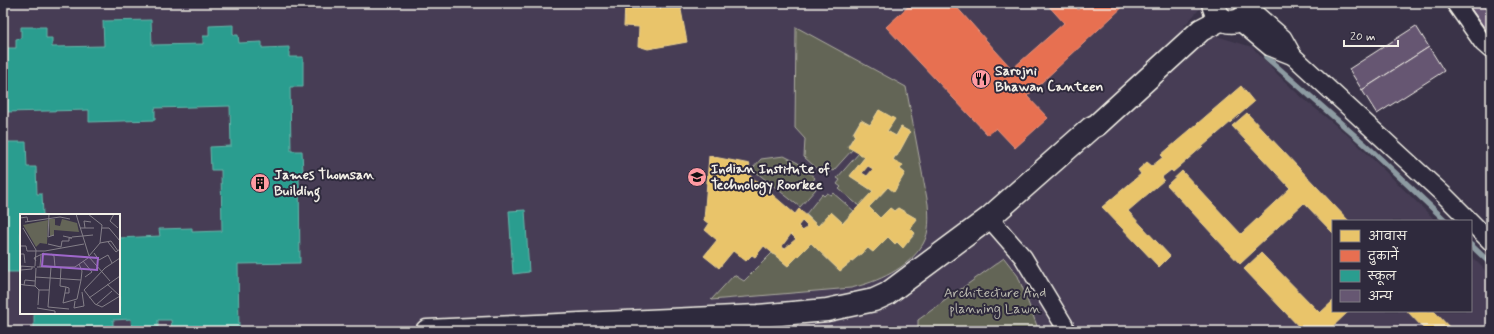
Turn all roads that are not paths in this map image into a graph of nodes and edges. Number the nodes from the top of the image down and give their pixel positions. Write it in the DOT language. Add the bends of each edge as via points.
graph roads {
  1 [pos="1455,3"];
  2 [pos="1231,11"];
  3 [pos="1491,50"];
  4 [pos="989,218"];
  5 [pos="1470,220"];
  6 [pos="1472,222"];
  7 [pos="1491,242"];
  8 [pos="497,329"];
  9 [pos="427,331"];
  10 [pos="1065,331"];
  1 -- 3 [label="street" via="1483,43"];
  2 -- 4 [label="street" via="1201,30"];
  2 -- 5 [label="street" via="1283,38 1293,56"];
  4 -- 8 [label="street" via="887,294 859,304 827,310 758,316"];
  4 -- 10 [label="street" via="1023,256 1064,325"];
  6 -- 7 [label="street"];
  8 -- 9 [label="street"];
}
